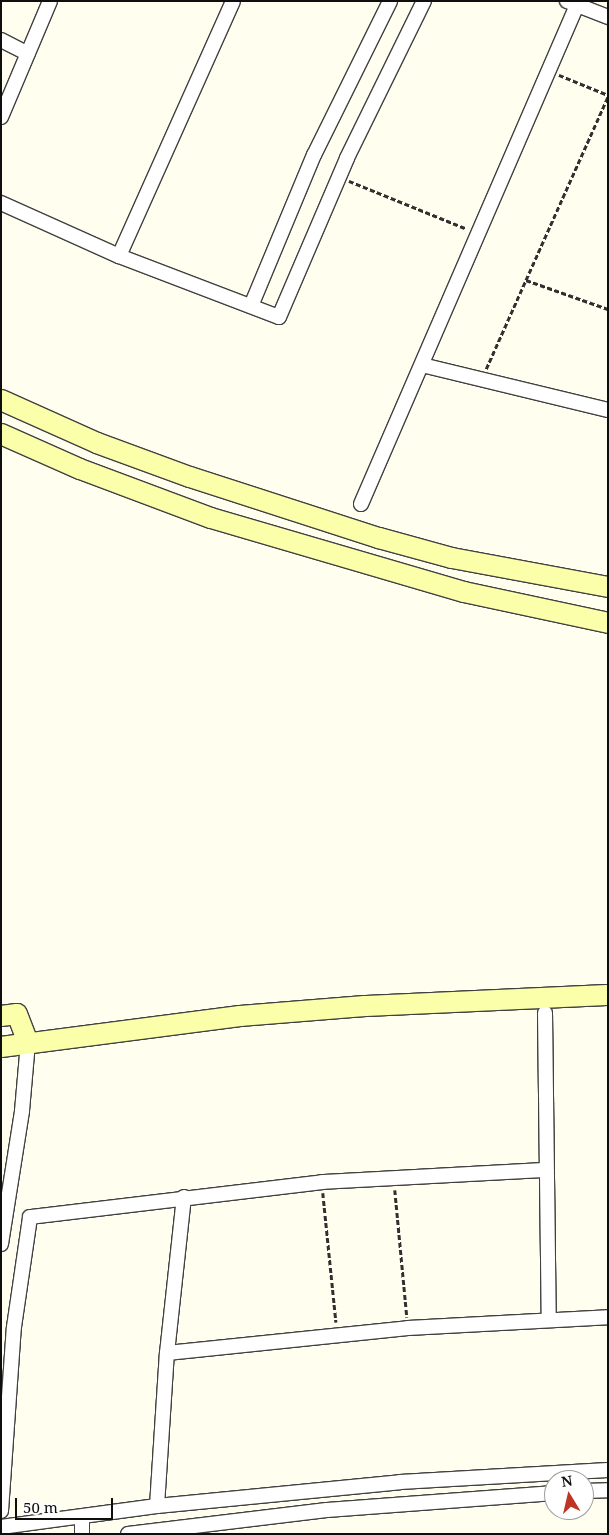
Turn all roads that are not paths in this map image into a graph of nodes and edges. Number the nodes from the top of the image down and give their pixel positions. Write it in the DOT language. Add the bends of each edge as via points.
graph roads {
  1 [pos="50,1"];
  2 [pos="233,1"];
  3 [pos="390,1"];
  4 [pos="424,1"];
  5 [pos="572,3"];
  6 [pos="608,17"];
  7 [pos="1,40"];
  8 [pos="28,54"];
  9 [pos="1,117"];
  10 [pos="1,203"];
  11 [pos="119,256"];
  12 [pos="251,306"];
  13 [pos="422,365"];
  14 [pos="1,400"];
  15 [pos="608,410"];
  16 [pos="1,434"];
  17 [pos="361,504"];
  18 [pos="552,577"];
  19 [pos="581,582"];
  20 [pos="608,588"];
  21 [pos="539,608"];
  22 [pos="577,616"];
  23 [pos="608,623"];
  24 [pos="608,995"];
  25 [pos="544,1013"];
  26 [pos="9,1015"];
  27 [pos="28,1043"];
  28 [pos="1,1047"];
  29 [pos="546,1170"];
  30 [pos="184,1197"];
  31 [pos="3,1215"];
  32 [pos="1,1244"];
  33 [pos="608,1317"];
  34 [pos="549,1319"];
  35 [pos="167,1353"];
  36 [pos="608,1470"];
  37 [pos="608,1490"];
  38 [pos="594,1491"];
  39 [pos="544,1494"];
  40 [pos="157,1506"];
  41 [pos="1,1511"];
  42 [pos="82,1517"];
  43 [pos="1,1528"];
  44 [pos="82,1534"];
  45 [pos="128,1534"];
  1 -- 8 [label="street"];
  2 -- 11 [label="street"];
  3 -- 12 [label="street" via="314,155"];
  4 -- 12 [label="street" via="339,177 279,317"];
  5 -- 6 [label="street"];
  5 -- 13 [label="street" via="549,70"];
  7 -- 8 [label="street"];
  8 -- 9 [label="street"];
  10 -- 11 [label="street"];
  11 -- 12 [label="street"];
  13 -- 15 [label="street"];
  13 -- 17 [label="street"];
  14 -- 18 [label="street" via="98,443 245,496 413,548"];
  16 -- 21 [label="street" via="80,469 211,518 464,592"];
  18 -- 19 [label="street"];
  18 -- 21 [label="street" via="556,588 553,599"];
  19 -- 20 [label="street"];
  19 -- 22 [label="street" via="570,598"];
  21 -- 22 [label="street"];
  22 -- 23 [label="street"];
  24 -- 27 [label="street" via="298,1011"];
  25 -- 29 [label="street"];
  26 -- 27 [label="street"];
  27 -- 28 [label="street"];
  27 -- 31 [label="street" via="22,1112"];
  29 -- 30 [label="street" via="393,1176"];
  29 -- 34 [label="street"];
  30 -- 35 [label="street"];
  30 -- 41 [label="street" via="30,1217 8,1394"];
  31 -- 32 [label="street"];
  33 -- 34 [label="street"];
  34 -- 35 [label="street" via="337,1334"];
  35 -- 40 [label="street"];
  36 -- 40 [label="street" via="400,1482"];
  37 -- 38 [label="street"];
  39 -- 45 [label="street" via="327,1510"];
  40 -- 42 [label="street"];
  42 -- 43 [label="street"];
  42 -- 44 [label="street"];
}
